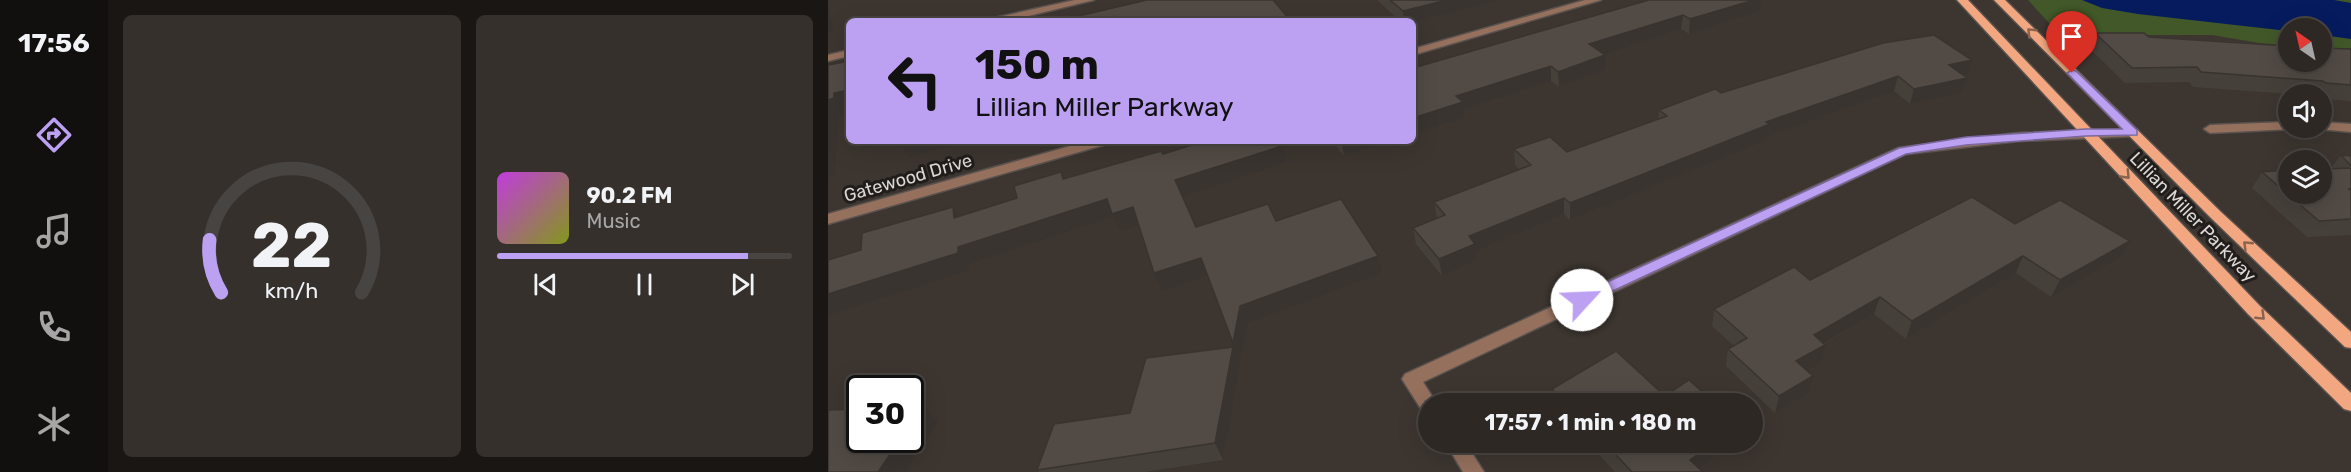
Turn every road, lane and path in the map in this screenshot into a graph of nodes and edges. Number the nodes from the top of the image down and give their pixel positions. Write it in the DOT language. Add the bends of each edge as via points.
graph roads {
  1 [pos="1089,0"];
  2 [pos="1596,0"];
  3 [pos="1962,0"];
  4 [pos="1999,0"];
  5 [pos="1008,18"];
  6 [pos="1416,51"];
  7 [pos="846,54"];
  8 [pos="828,58"];
  9 [pos="2278,126"];
  10 [pos="2332,127"];
  11 [pos="2351,128"];
  12 [pos="2210,129"];
  13 [pos="2086,133"];
  14 [pos="2133,133"];
  15 [pos="1091,144"];
  16 [pos="828,219"];
  17 [pos="2351,342"];
  18 [pos="1421,393"];
  19 [pos="2351,404"];
  20 [pos="1461,453"];
  21 [pos="1474,472"];
  1 -- 5 [label="street"];
  2 -- 6 [label="street"];
  3 -- 13 [label="main road, Lillian Miller Parkway"];
  14 -- 4 [label="main road, Lillian Miller Parkway, one-way"];
  7 -- 8 [label="street"];
  9 -- 12 [label="street"];
  10 -- 11 [label="street"];
  13 -- 14 [label="street"];
  13 -- 18 [label="street" via="1966,141 1903,151 1411,379"];
  13 -- 19 [label="main road, Lillian Miller Parkway, one-way" via="2254,310"];
  17 -- 14 [label="main road, Lillian Miller Parkway, one-way"];
  15 -- 16 [label="street, Gatewood Drive"];
  20 -- 21 [label="street"];
}
